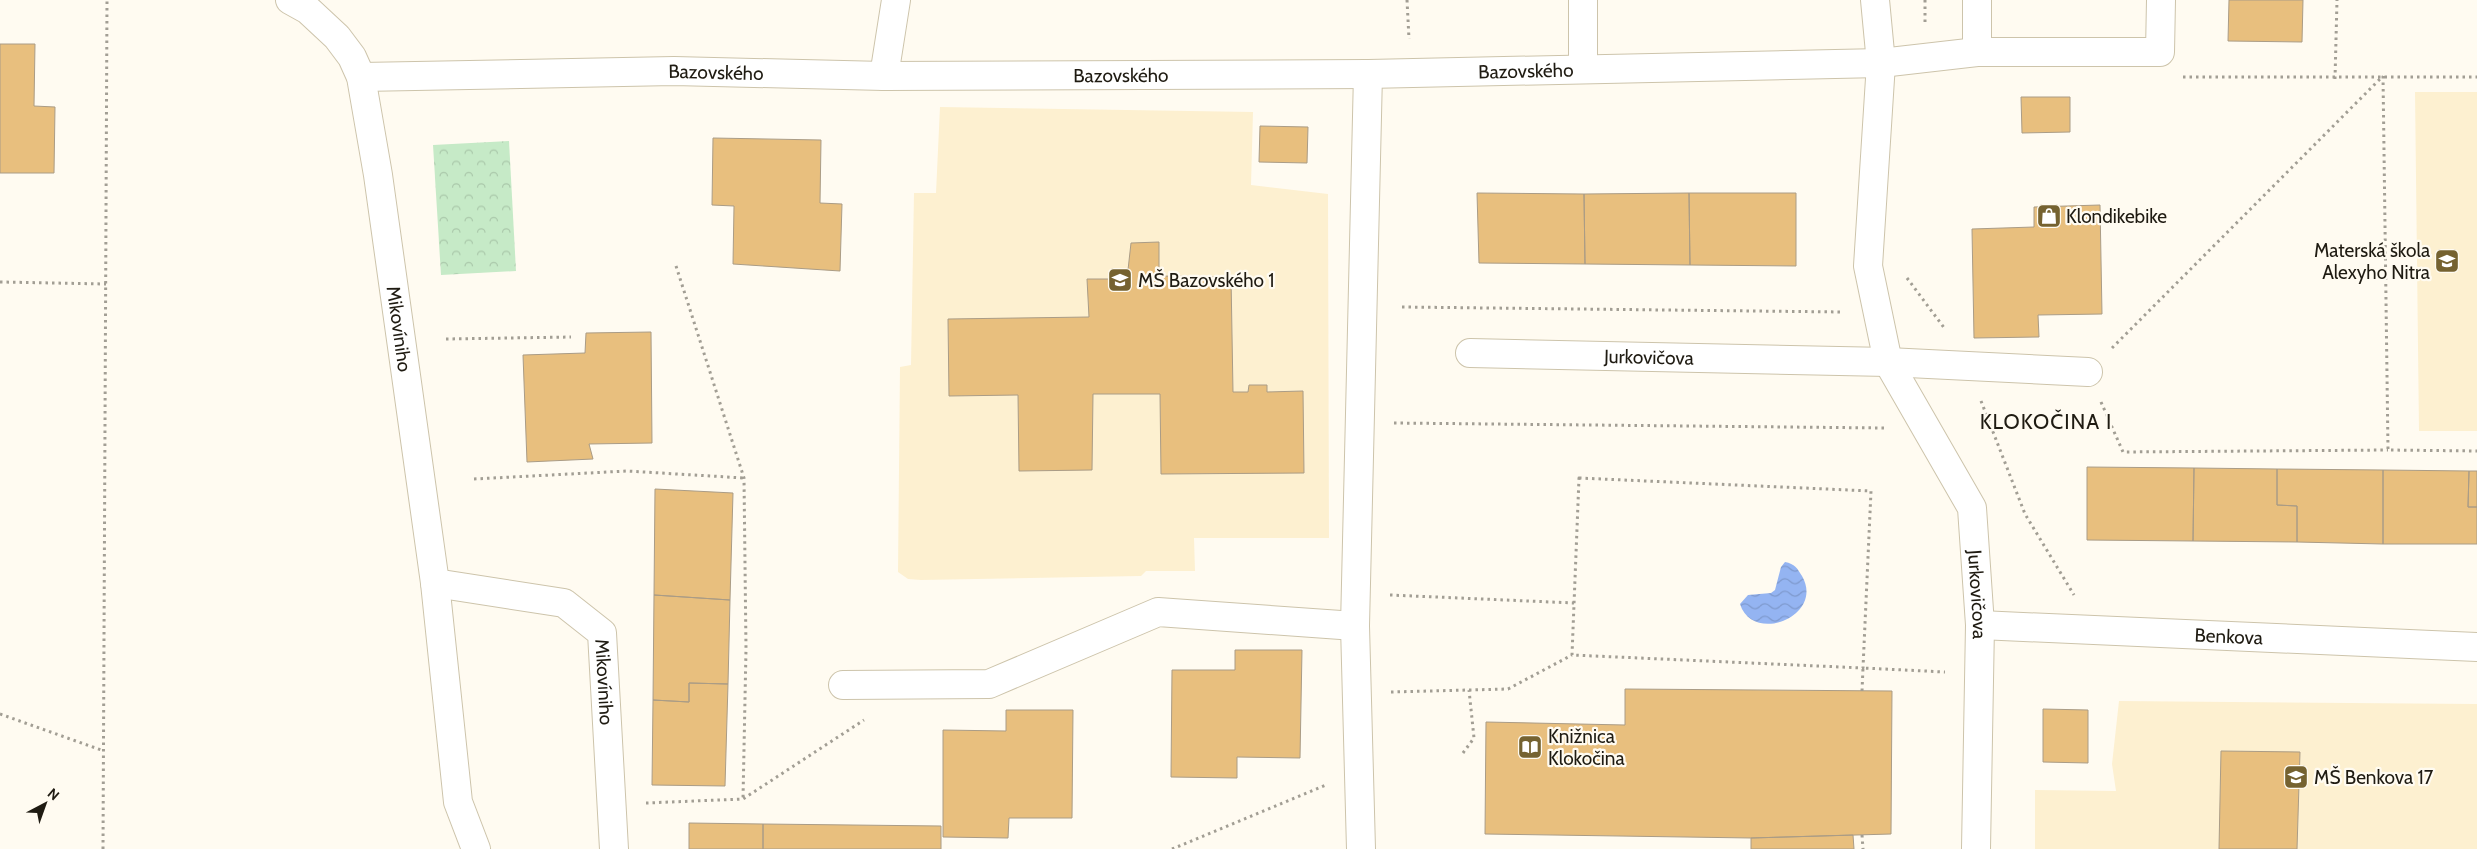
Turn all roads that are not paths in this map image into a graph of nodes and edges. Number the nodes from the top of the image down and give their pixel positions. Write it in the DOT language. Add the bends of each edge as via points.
graph roads {
  1 [pos="290,0"];
  2 [pos="896,0"];
  3 [pos="1583,0"];
  4 [pos="1876,0"];
  5 [pos="1977,0"];
  6 [pos="2162,0"];
  7 [pos="1977,52"];
  8 [pos="1881,63"];
  9 [pos="1583,69"];
  10 [pos="1368,74"];
  11 [pos="884,76"];
  12 [pos="361,77"];
  13 [pos="1470,353"];
  14 [pos="1888,362"];
  15 [pos="2088,372"];
  16 [pos="435,583"];
  17 [pos="1980,625"];
  18 [pos="1355,626"];
  19 [pos="2477,647"];
  20 [pos="843,685"];
  21 [pos="476,849"];
  22 [pos="614,849"];
  23 [pos="1361,849"];
  24 [pos="1976,849"];
  1 -- 12 [label="street, Mikovíniho" via="308,10 338,37"];
  2 -- 11 [label="street"];
  3 -- 9 [label="street"];
  4 -- 8 [label="street, Jurkovičova"];
  5 -- 7 [label="street"];
  6 -- 7 [label="street, Bazovského" via="2160,52"];
  7 -- 8 [label="street, Bazovského"];
  8 -- 9 [label="street, Bazovského"];
  8 -- 14 [label="street, Jurkovičova" via="1868,266"];
  9 -- 10 [label="street, Bazovského"];
  10 -- 11 [label="street, Bazovského"];
  10 -- 18 [label="street"];
  11 -- 12 [label="street, Bazovského" via="674,71"];
  12 -- 16 [label="street, Mikovíniho" via="378,175"];
  13 -- 14 [label="street, Jurkovičova"];
  14 -- 15 [label="street, Jurkovičova"];
  14 -- 17 [label="street, Jurkovičova" via="1972,508"];
  16 -- 21 [label="street, Mikovíniho" via="458,802"];
  16 -- 22 [label="street, Mikovíniho" via="564,603 602,633"];
  17 -- 19 [label="street, Benkova"];
  17 -- 24 [label="street, Jurkovičova"];
  18 -- 20 [label="street" via="1158,612 989,684"];
  18 -- 23 [label="street"];
}
